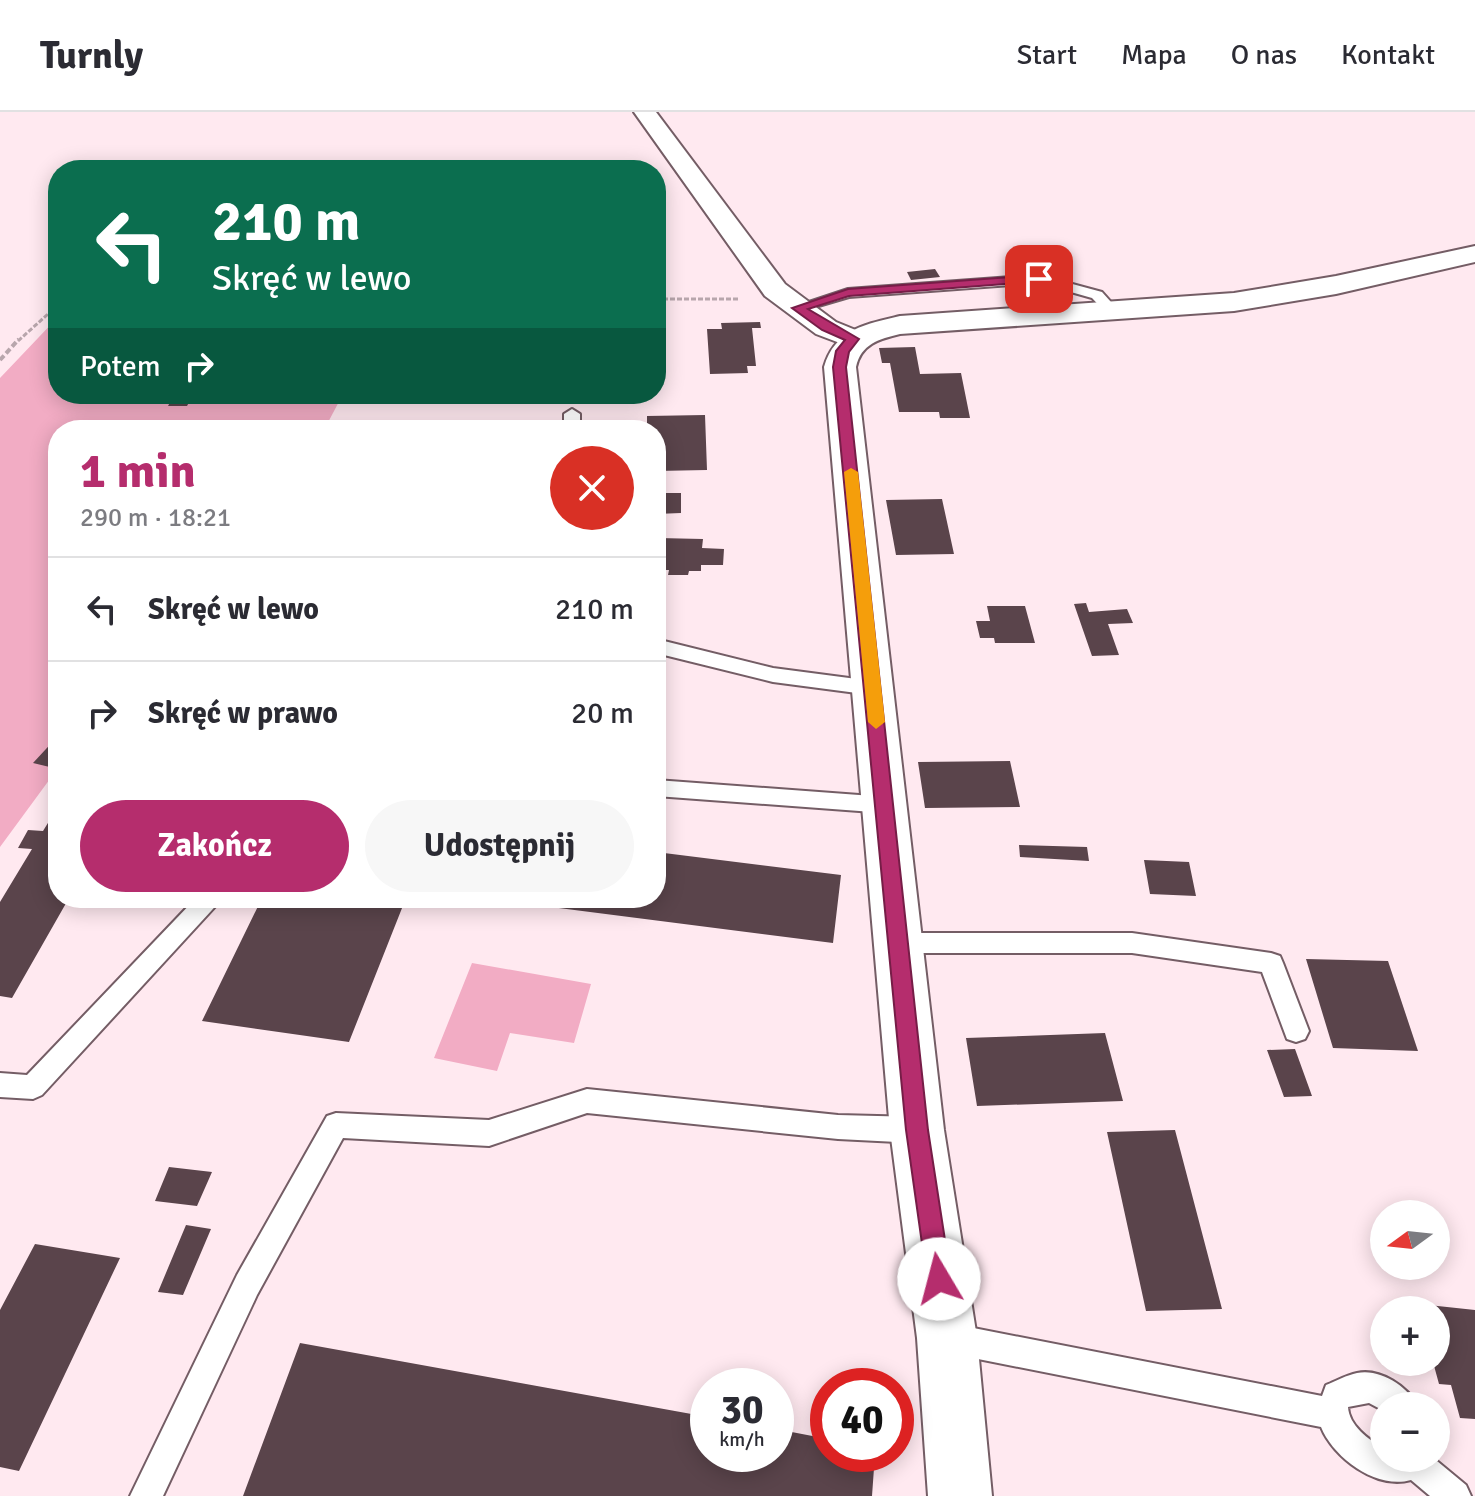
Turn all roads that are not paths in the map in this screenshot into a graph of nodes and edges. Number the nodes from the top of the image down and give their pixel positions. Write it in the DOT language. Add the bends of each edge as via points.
graph roads {
  1 [pos="645,112"];
  2 [pos="1475,254"];
  3 [pos="798,308"];
  4 [pos="1112,311"];
  5 [pos="853,339"];
  6 [pos="666,648"];
  7 [pos="872,688"];
  8 [pos="666,789"];
  9 [pos="886,805"];
  10 [pos="202,908"];
  11 [pos="899,943"];
  12 [pos="1296,1031"];
  13 [pos="0,1085"];
  14 [pos="917,1130"];
  15 [pos="947,1338"];
  16 [pos="1381,1392"];
  17 [pos="1333,1414"];
  18 [pos="1414,1472"];
  19 [pos="1430,1472"];
  20 [pos="969,1494"];
  21 [pos="146,1496"];
  22 [pos="1455,1496"];
  1 -- 3 [label="street" via="775,290"];
  2 -- 4 [label="street" via="1313,290"];
  3 -- 4 [label="lane" via="848,293 1039,279 1097,295"];
  3 -- 5 [label="street"];
  4 -- 5 [label="street" via="900,325"];
  5 -- 7 [label="street" via="842,351 840,367"];
  6 -- 7 [label="lane" via="773,675"];
  7 -- 9 [label="street"];
  8 -- 9 [label="lane"];
  9 -- 11 [label="street"];
  10 -- 13 [label="lane" via="33,1087"];
  11 -- 12 [label="lane" via="1132,943 1271,963"];
  11 -- 14 [label="street"];
  14 -- 15 [label="street"];
  14 -- 21 [label="lane" via="587,1101 489,1133 336,1125 247,1285"];
  15 -- 17 [label="lane"];
  15 -- 20 [label="street"];
  16 -- 17 [label="lane" via="1358,1388 1343,1394"];
  17 -- 18 [label="lane" via="1340,1449 1356,1468 1375,1479 1396,1482"];
  19 -- 22 [label="lane"];
}
